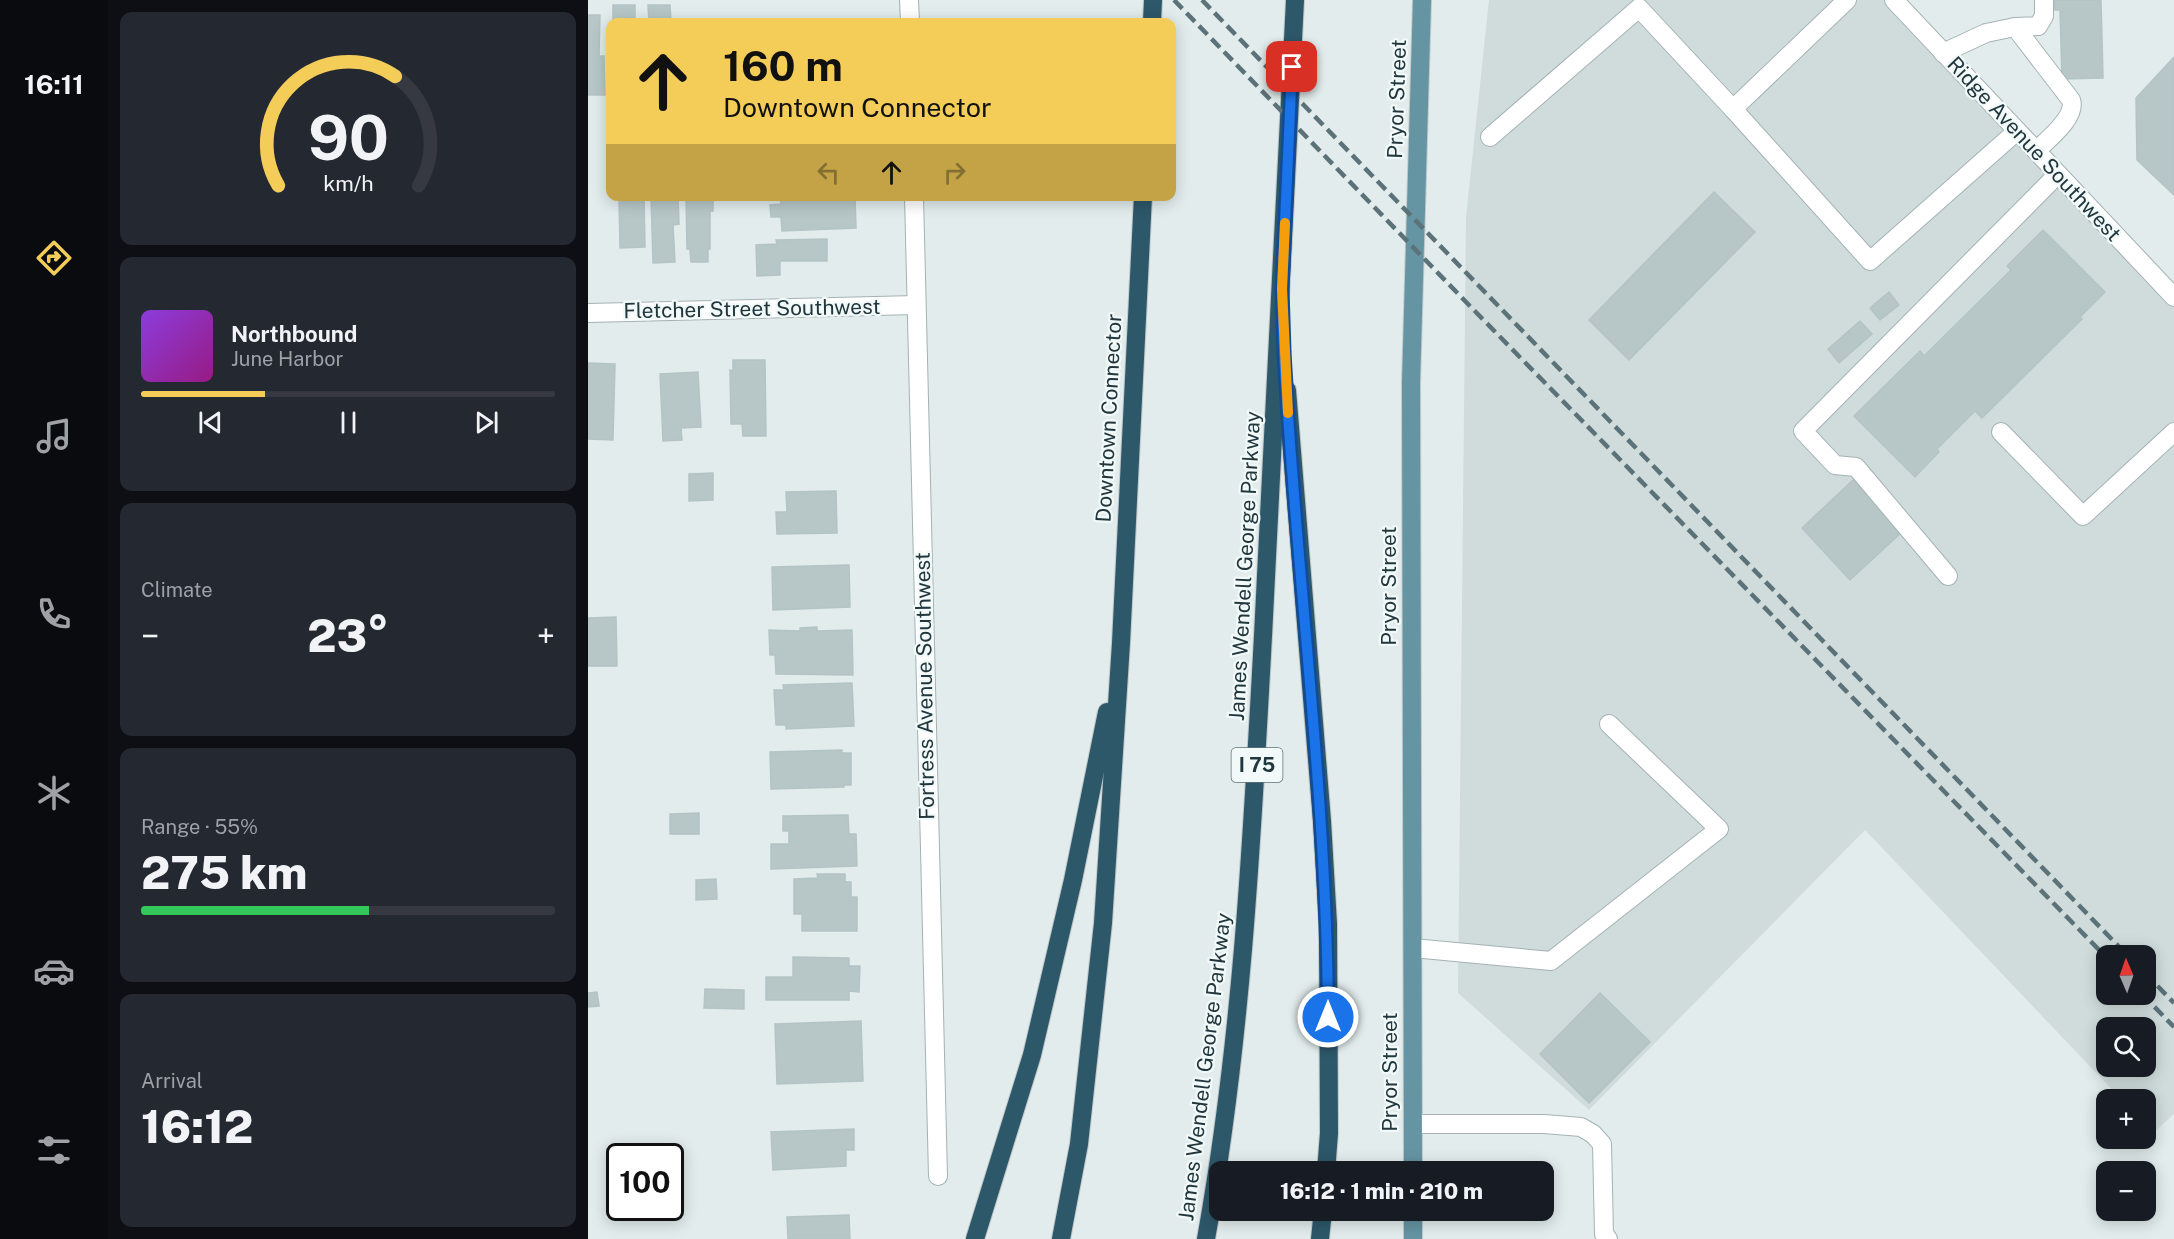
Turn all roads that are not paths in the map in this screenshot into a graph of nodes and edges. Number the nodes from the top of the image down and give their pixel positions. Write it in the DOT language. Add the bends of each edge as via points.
graph roads {
  1 [pos="909,0"];
  2 [pos="1153,0"];
  3 [pos="1295,0"];
  4 [pos="1422,0"];
  5 [pos="1847,0"];
  6 [pos="1893,0"];
  7 [pos="2044,0"];
  8 [pos="910,18"];
  9 [pos="1152,18"];
  10 [pos="2015,27"];
  11 [pos="1943,53"];
  12 [pos="1733,109"];
  13 [pos="2017,131"];
  14 [pos="1490,137"];
  15 [pos="2036,151"];
  16 [pos="2058,174"];
  17 [pos="914,201"];
  18 [pos="1143,201"];
  19 [pos="1282,289"];
  20 [pos="2174,297"];
  21 [pos="916,305"];
  22 [pos="588,314"];
  23 [pos="2001,432"];
  24 [pos="2174,432"];
  25 [pos="1948,576"];
  26 [pos="1121,643"];
  27 [pos="1609,723"];
  28 [pos="1413,948"];
  29 [pos="1413,1124"];
  30 [pos="1327,1161"];
  31 [pos="1413,1161"];
  32 [pos="938,1176"];
  33 [pos="1322,1221"];
  34 [pos="1413,1221"];
  35 [pos="975,1239"];
  36 [pos="1061,1239"];
  37 [pos="1206,1239"];
  38 [pos="1320,1239"];
  39 [pos="1413,1239"];
  40 [pos="1608,1239"];
  1 -- 8 [label="street"];
  2 -- 9 [label="highway"];
  3 -- 19 [label="highway, I 75"];
  4 -- 28 [label="main road, Pryor Street" via="1411,383"];
  5 -- 12 [label="street"];
  6 -- 11 [label="street, Ridge Avenue Southwest"];
  7 -- 10 [label="street" via="2044,16 2038,26"];
  10 -- 11 [label="street" via="1981,35"];
  10 -- 15 [label="street" via="2072,102 2069,116"];
  11 -- 13 [label="street, Ridge Avenue Southwest"];
  12 -- 13 [label="street" via="1870,261"];
  12 -- 14 [label="street" via="1639,8"];
  13 -- 15 [label="street, Ridge Avenue Southwest"];
  15 -- 16 [label="street, Ridge Avenue Southwest"];
  16 -- 20 [label="street, Ridge Avenue Southwest"];
  16 -- 25 [label="street" via="1803,431 1835,465 1856,466"];
  17 -- 21 [label="street, Fortress Avenue Southwest"];
  18 -- 26 [label="highway, Downtown Connector"];
  19 -- 30 [label="highway" via="1328,924"];
  19 -- 37 [label="highway, James Wendell George Parkway / I 75" via="1249,890 1239,1014"];
  21 -- 22 [label="street, Fletcher Street Southwest"];
  21 -- 32 [label="street, Fortress Avenue Southwest"];
  23 -- 24 [label="street" via="2083,516"];
  26 -- 35 [label="highway" via="1074,880 1032,1055"];
  26 -- 36 [label="highway" via="1103,923 1079,1144"];
  27 -- 28 [label="street" via="1719,829 1551,961"];
  28 -- 29 [label="main road, Pryor Street"];
  29 -- 31 [label="main road, Pryor Street"];
  29 -- 40 [label="street" via="1544,1124 1581,1127 1593,1134 1602,1144 1604,1233"];
  33 -- 38 [label="highway"];
  34 -- 39 [label="main road"];
}
